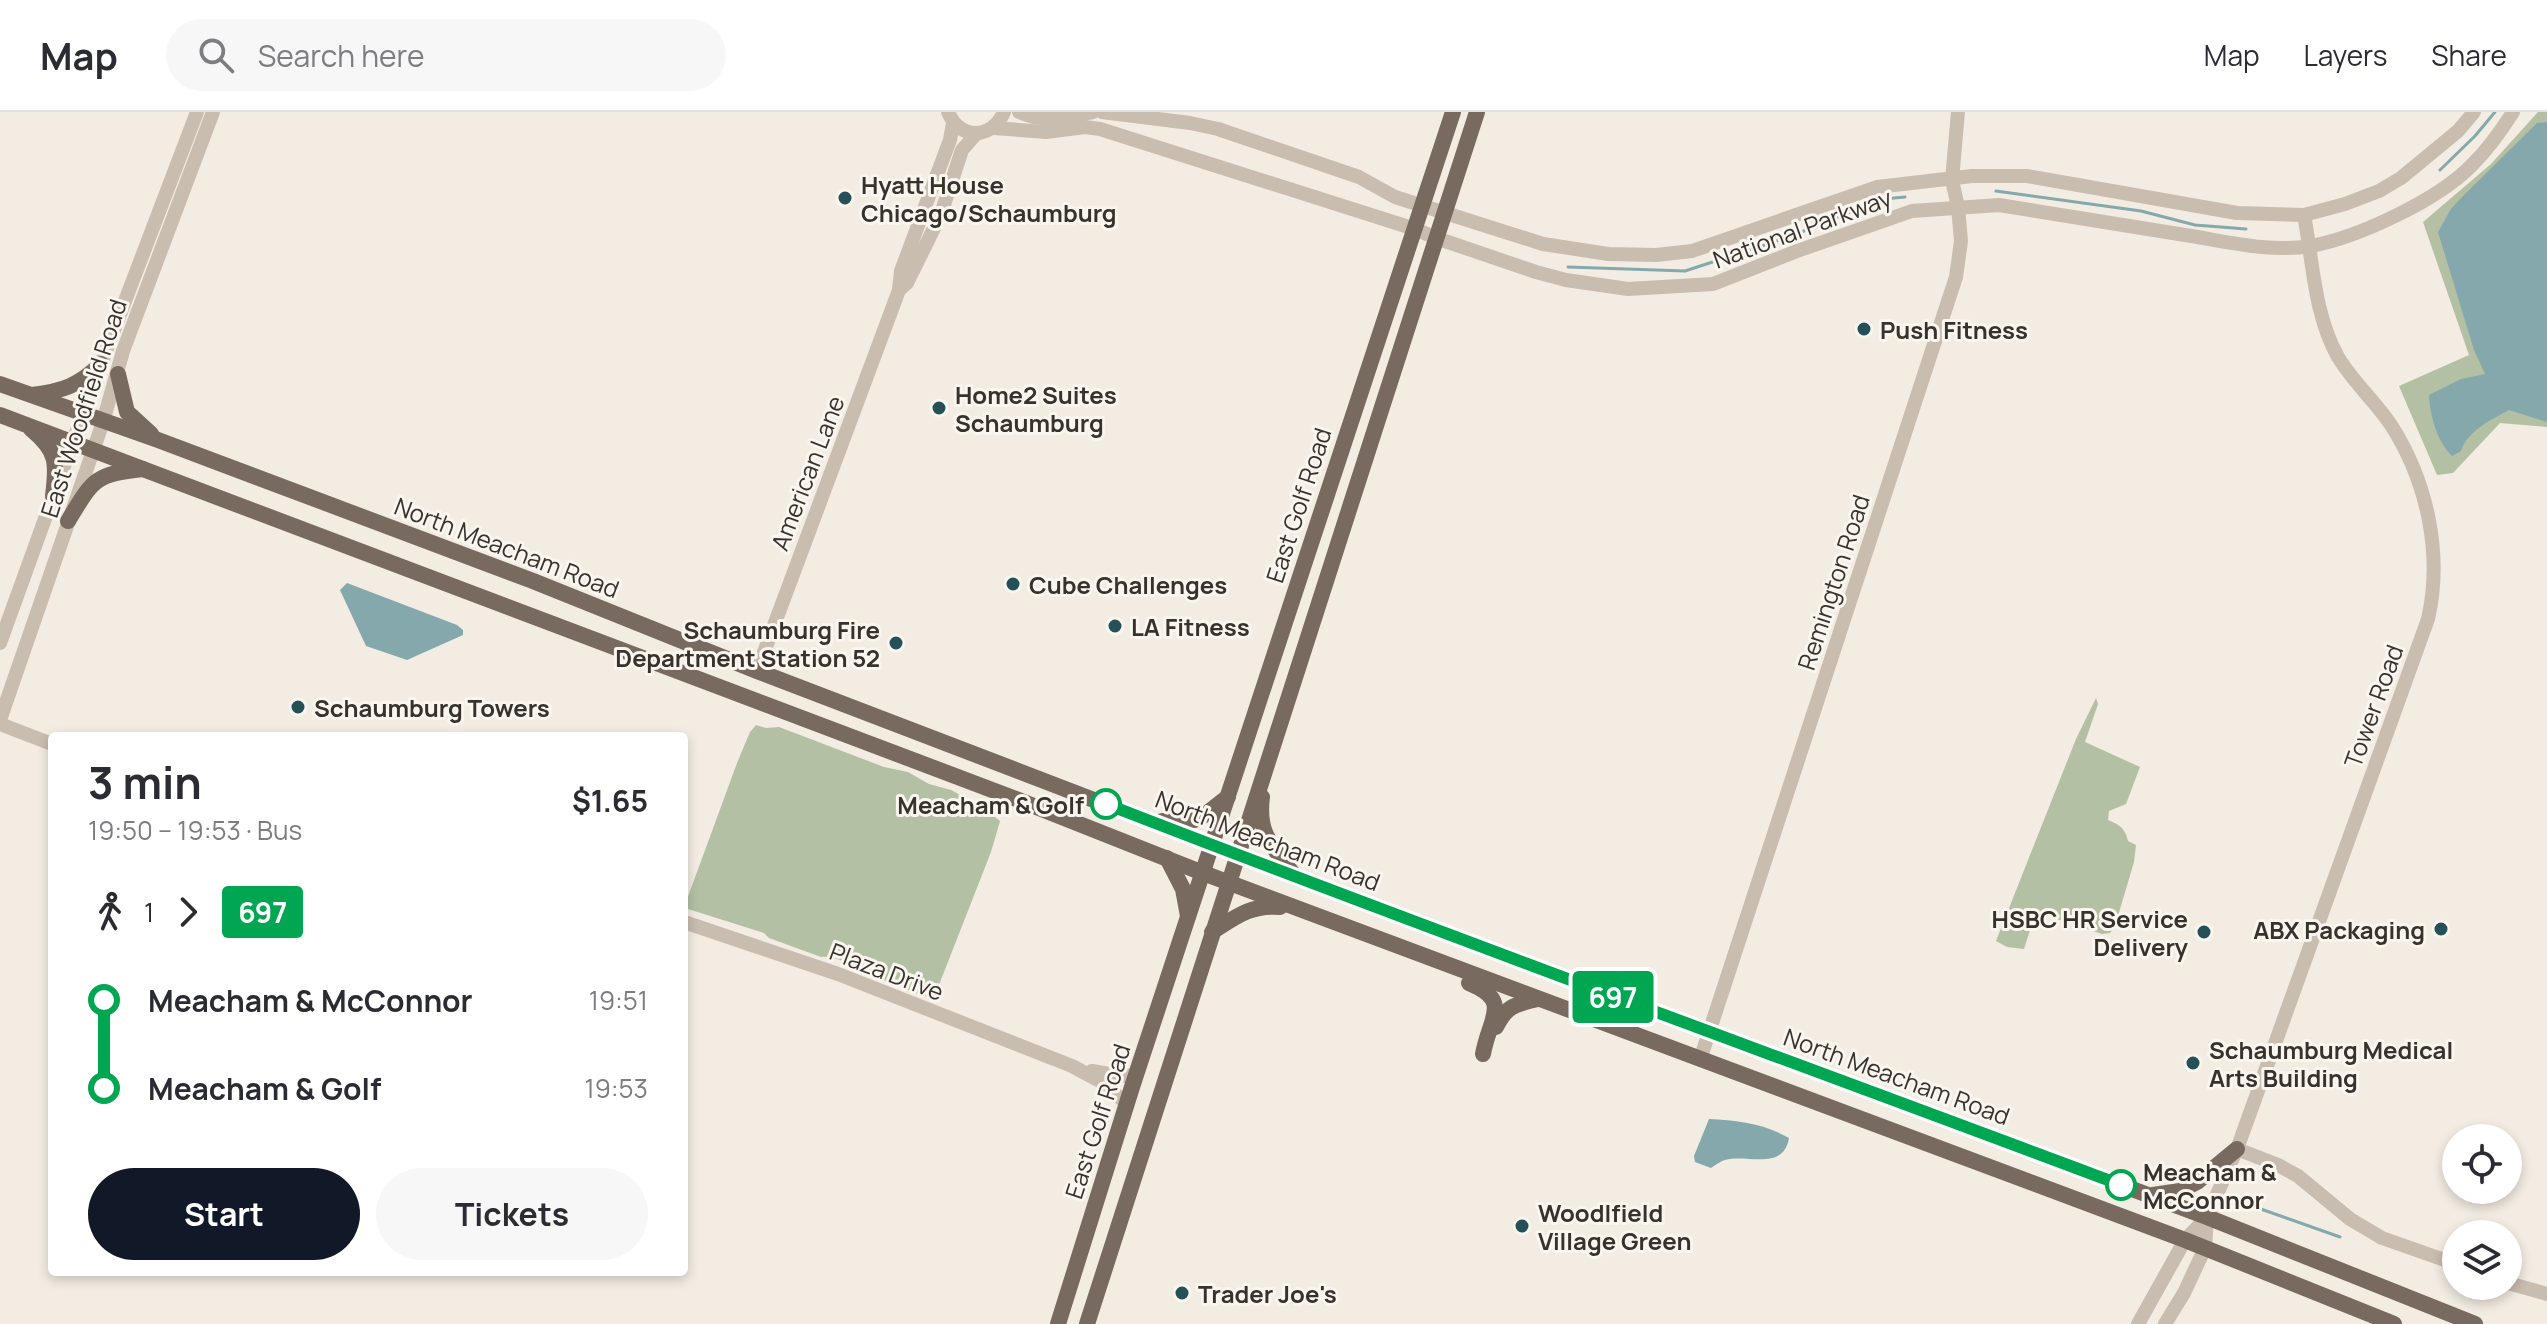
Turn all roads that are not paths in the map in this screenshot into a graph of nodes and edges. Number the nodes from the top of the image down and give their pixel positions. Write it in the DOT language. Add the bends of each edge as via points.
graph roads {
  1 [pos="197,112"];
  2 [pos="213,112"];
  3 [pos="1004,112"];
  4 [pos="1019,112"];
  5 [pos="1093,112"];
  6 [pos="1102,112"];
  7 [pos="1453,112"];
  8 [pos="1477,112"];
  9 [pos="1958,112"];
  10 [pos="2474,112"];
  11 [pos="2513,112"];
  12 [pos="951,117"];
  13 [pos="994,128"];
  14 [pos="976,134"];
  15 [pos="1952,180"];
  16 [pos="1422,205"];
  17 [pos="1958,207"];
  18 [pos="1444,213"];
  19 [pos="2304,215"];
  20 [pos="1415,229"];
  21 [pos="1436,238"];
  22 [pos="2310,246"];
  23 [pos="899,290"];
  24 [pos="101,364"];
  25 [pos="118,374"];
  26 [pos="0,384"];
  27 [pos="30,396"];
  28 [pos="0,415"];
  29 [pos="84,415"];
  30 [pos="103,422"];
  31 [pos="27,425"];
  32 [pos="158,440"];
  33 [pos="74,441"];
  34 [pos="93,449"];
  35 [pos="145,468"];
  36 [pos="53,496"];
  37 [pos="68,521"];
  38 [pos="0,643"];
  39 [pos="757,671"];
  40 [pos="0,722"];
  41 [pos="48,742"];
  42 [pos="1266,766"];
  43 [pos="1228,797"];
  44 [pos="1146,820"];
  45 [pos="1213,846"];
  46 [pos="1237,854"];
  47 [pos="1167,858"];
  48 [pos="1203,873"];
  49 [pos="1295,877"];
  50 [pos="1228,882"];
  51 [pos="1295,908"];
  52 [pos="1188,919"];
  53 [pos="688,923"];
  54 [pos="1212,932"];
  55 [pos="1386,942"];
  56 [pos="1537,999"];
  57 [pos="1709,1033"];
  58 [pos="1700,1060"];
  59 [pos="1072,1066"];
  60 [pos="1136,1075"];
  61 [pos="1127,1104"];
  62 [pos="2237,1149"];
  63 [pos="2034,1152"];
  64 [pos="1992,1167"];
  65 [pos="2148,1195"];
  66 [pos="2207,1217"];
  67 [pos="2185,1240"];
  68 [pos="2205,1248"];
  69 [pos="2442,1259"];
  70 [pos="2522,1287"];
  71 [pos="2547,1294"];
  72 [pos="1058,1324"];
  73 [pos="1087,1324"];
  74 [pos="2138,1324"];
  75 [pos="2165,1324"];
  76 [pos="2394,1324"];
  77 [pos="2475,1324"];
  1 -- 24 [label="street, East Woodfield Road"];
  2 -- 25 [label="street, East Woodfield Road"];
  3 -- 13 [label="street"];
  4 -- 5 [label="street" via="1048,120"];
  6 -- 16 [label="street, National Parkway" via="1218,129 1359,177"];
  7 -- 16 [label="main road, East Golf Road"];
  8 -- 18 [label="main road, East Golf Road"];
  9 -- 15 [label="street, Remington Road"];
  10 -- 19 [label="street, National Parkway" via="2401,178 2356,200"];
  11 -- 22 [label="street, National Parkway" via="2472,166 2442,190 2406,211"];
  12 -- 14 [label="street"];
  12 -- 23 [label="street, American Lane" via="950,140 901,271"];
  13 -- 14 [label="street"];
  13 -- 20 [label="street, National Parkway" via="1102,130"];
  14 -- 23 [label="street, American Lane" via="962,150 941,214"];
  15 -- 17 [label="street, Remington Road"];
  15 -- 18 [label="street, National Parkway" via="1877,187 1692,251 1656,255 1543,244"];
  15 -- 19 [label="street, National Parkway" via="2027,176 2237,213"];
  16 -- 18 [label="street, National Parkway"];
  16 -- 20 [label="main road, East Golf Road"];
  17 -- 21 [label="street, National Parkway" via="1912,211 1699,286 1628,289 1566,280"];
  17 -- 22 [label="street, National Parkway" via="1999,205 2259,247"];
  17 -- 57 [label="street, Remington Road" via="1956,277"];
  18 -- 21 [label="main road, East Golf Road"];
  19 -- 22 [label="street, Tower Road"];
  20 -- 21 [label="street, National Parkway"];
  20 -- 43 [label="main road, East Golf Road"];
  21 -- 42 [label="main road, East Golf Road"];
  22 -- 62 [label="street, Tower Road" via="2322,320 2338,356 2392,427 2423,490 2433,597"];
  23 -- 39 [label="street, American Lane"];
  24 -- 27 [label="main road" via="70,388"];
  24 -- 29 [label="street, East Woodfield Road"];
  25 -- 30 [label="street, East Woodfield Road"];
  25 -- 32 [label="main road" via="127,412"];
  26 -- 27 [label="main road, North Meacham Road"];
  27 -- 29 [label="main road, North Meacham Road"];
  28 -- 31 [label="main road"];
  29 -- 30 [label="main road, North Meacham Road"];
  29 -- 33 [label="street, East Woodfield Road"];
  30 -- 32 [label="main road, North Meacham Road"];
  30 -- 34 [label="street, East Woodfield Road"];
  31 -- 33 [label="main road"];
  31 -- 36 [label="main road" via="54,455"];
  32 -- 39 [label="main road, North Meacham Road"];
  33 -- 34 [label="main road"];
  33 -- 36 [label="street, East Woodfield Road"];
  34 -- 35 [label="main road"];
  34 -- 37 [label="street, East Woodfield Road"];
  35 -- 37 [label="main road" via="101,477"];
  35 -- 47 [label="main road"];
  36 -- 38 [label="street, East Woodfield Road"];
  37 -- 40 [label="street, East Woodfield Road"];
  39 -- 44 [label="main road, North Meacham Road"];
  40 -- 41 [label="street"];
  42 -- 46 [label="main road, East Golf Road"];
  42 -- 49 [label="main road" via="1260,811 1263,834"];
  43 -- 44 [label="main road" via="1198,820"];
  43 -- 45 [label="main road, East Golf Road"];
  44 -- 45 [label="main road, North Meacham Road"];
  45 -- 46 [label="main road, North Meacham Road"];
  45 -- 48 [label="main road, East Golf Road"];
  46 -- 49 [label="main road, North Meacham Road"];
  46 -- 50 [label="main road, East Golf Road"];
  47 -- 48 [label="main road"];
  47 -- 52 [label="main road" via="1183,889"];
  48 -- 50 [label="main road"];
  48 -- 52 [label="main road, East Golf Road"];
  49 -- 57 [label="main road, North Meacham Road"];
  50 -- 51 [label="main road"];
  50 -- 54 [label="main road, East Golf Road"];
  51 -- 54 [label="main road" via="1253,908"];
  51 -- 55 [label="main road"];
  52 -- 60 [label="main road, East Golf Road"];
  53 -- 59 [label="street, Plaza Drive" via="838,974"];
  54 -- 73 [label="main road, East Golf Road"];
  55 -- 56 [label="main road"];
  55 -- 56 [label="main road" via="1400,956 1491,996 1494,1013 1483,1054 1503,1013"];
  56 -- 58 [label="main road"];
  57 -- 58 [label="street, Remington Road"];
  57 -- 63 [label="main road, North Meacham Road"];
  58 -- 64 [label="main road"];
  59 -- 60 [label="street, Plaza Drive"];
  59 -- 61 [label="street, Plaza Drive"];
  60 -- 61 [label="main road, East Golf Road"];
  61 -- 72 [label="main road, East Golf Road"];
  62 -- 65 [label="main road" via="2188,1187"];
  62 -- 66 [label="street, Tower Road"];
  62 -- 69 [label="street" via="2298,1176 2382,1238"];
  63 -- 64 [label="main road"];
  63 -- 65 [label="main road, North Meacham Road"];
  64 -- 67 [label="main road"];
  65 -- 66 [label="main road, North Meacham Road"];
  66 -- 67 [label="street"];
  66 -- 68 [label="street"];
  66 -- 77 [label="main road, North Meacham Road"];
  67 -- 68 [label="main road"];
  67 -- 74 [label="street"];
  68 -- 75 [label="street"];
  68 -- 76 [label="main road"];
  70 -- 71 [label="street"];
}
